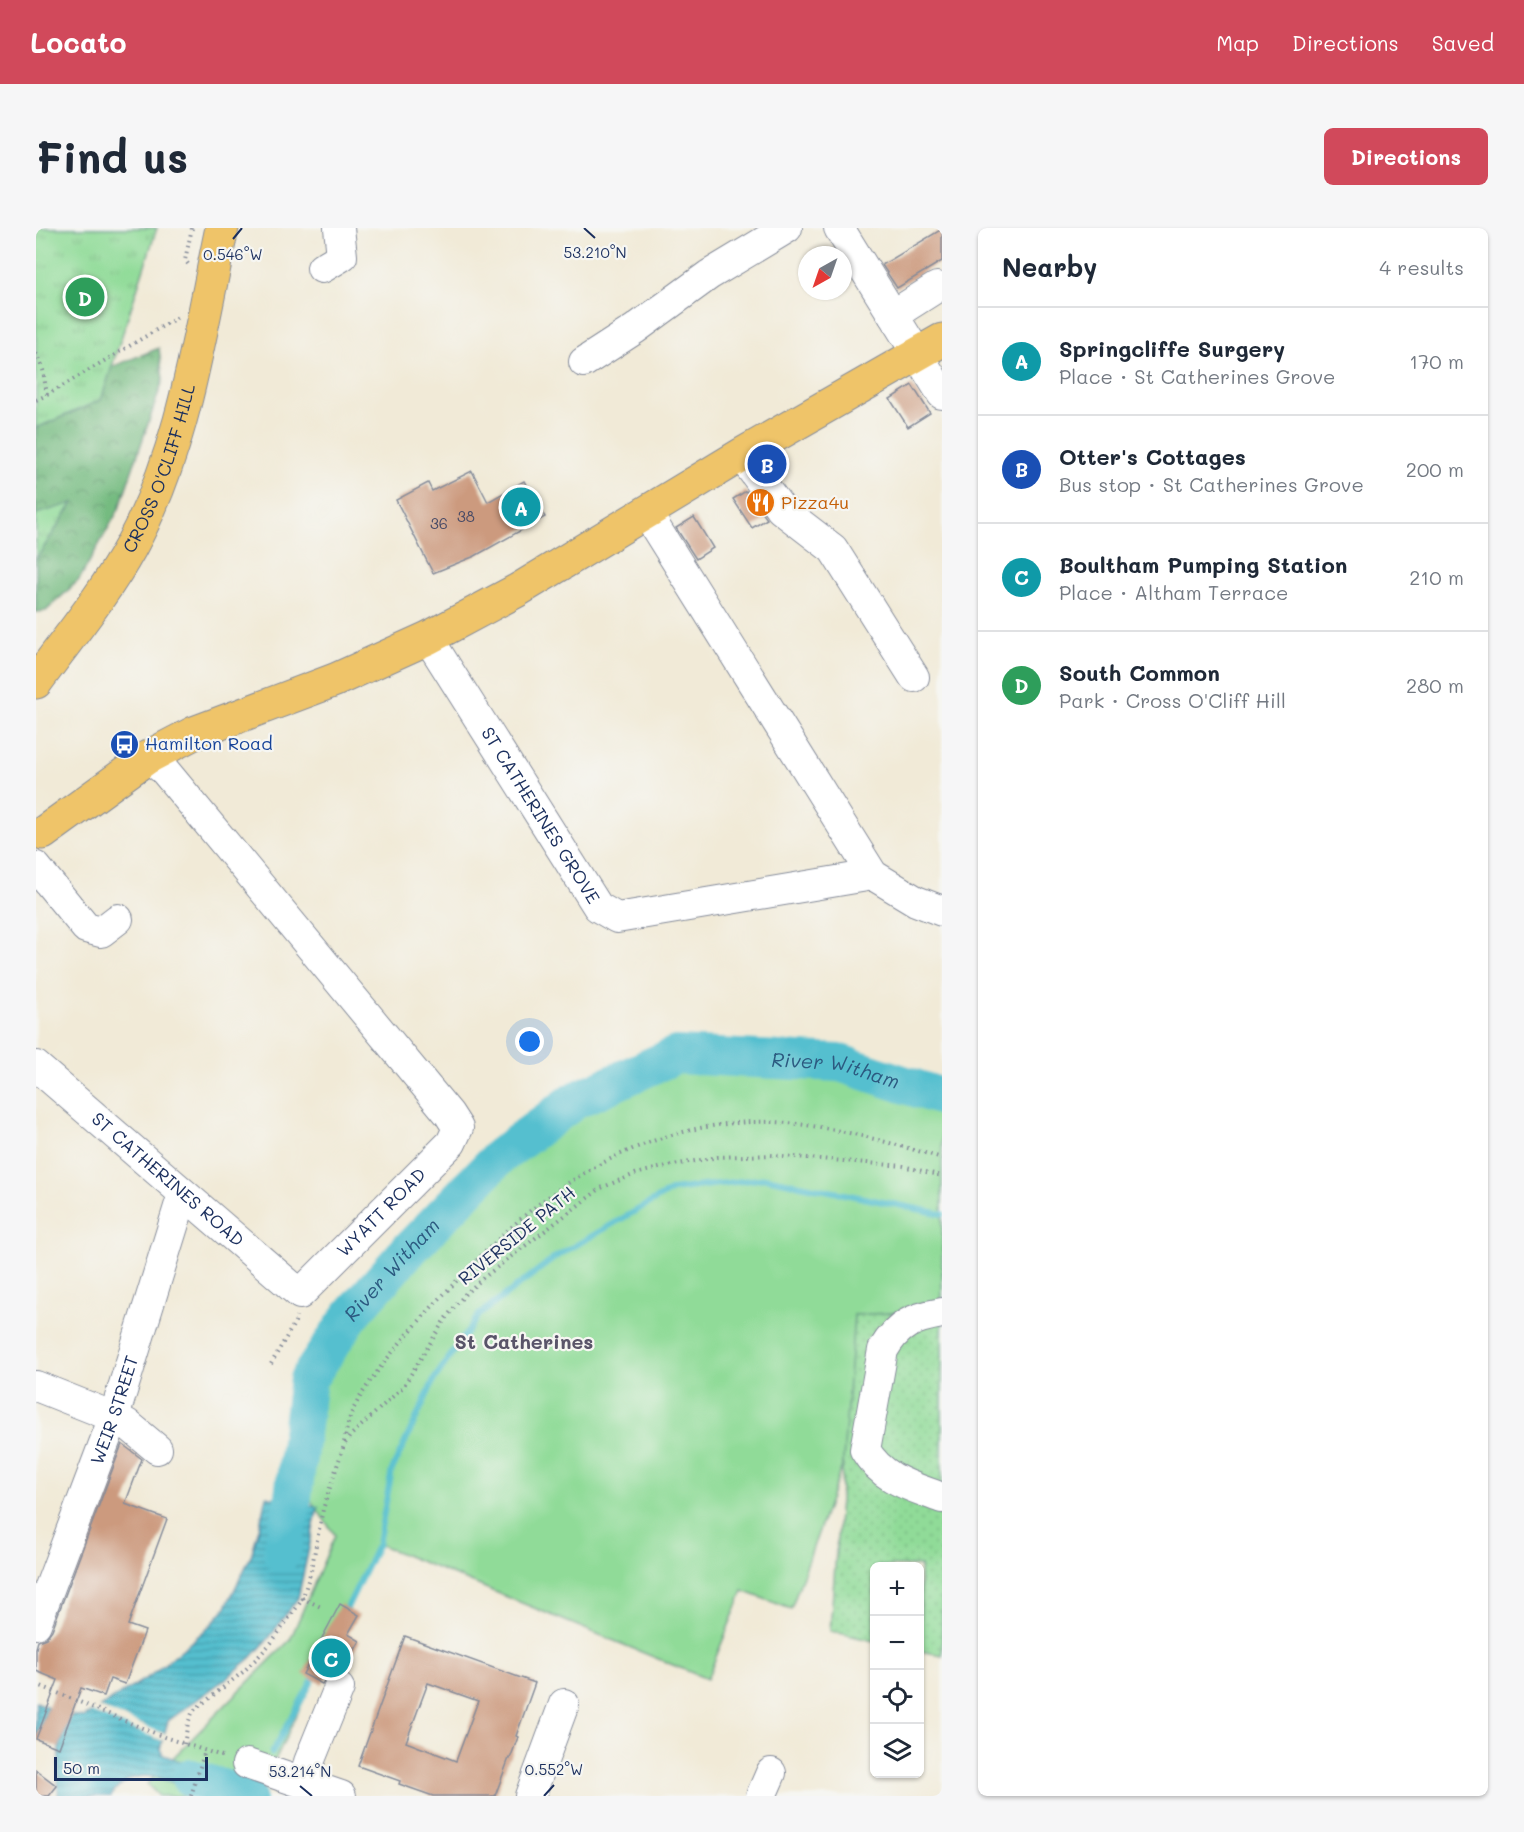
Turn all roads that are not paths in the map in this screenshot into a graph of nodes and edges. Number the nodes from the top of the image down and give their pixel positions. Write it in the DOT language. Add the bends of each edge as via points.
graph roads {
  1 [pos="222,228"];
  2 [pos="339,228"];
  3 [pos="788,228"];
  4 [pos="839,228"];
  5 [pos="322,268"];
  6 [pos="937,287"];
  7 [pos="893,315"];
  8 [pos="930,347"];
  9 [pos="584,362"];
  10 [pos="942,394"];
  11 [pos="741,455"];
  12 [pos="647,514"];
  13 [pos="428,638"];
  14 [pos="914,677"];
  15 [pos="36,682"];
  16 [pos="148,757"];
  17 [pos="38,840"];
  18 [pos="36,867"];
  19 [pos="873,875"];
  20 [pos="942,911"];
  21 [pos="118,919"];
  22 [pos="36,1066"];
  23 [pos="183,1194"];
  24 [pos="300,1294"];
  25 [pos="942,1313"];
  26 [pos="36,1386"];
  27 [pos="114,1417"];
  28 [pos="157,1449"];
  29 [pos="942,1498"];
  30 [pos="36,1624"];
  31 [pos="339,1688"];
  32 [pos="564,1704"];
  33 [pos="247,1764"];
  34 [pos="304,1783"];
  35 [pos="341,1796"];
  36 [pos="530,1796"];
  1 -- 15 [label="main road, CROSS O'CLIFF HILL" via="183,410 161,477 139,530 112,579"];
  2 -- 5 [label="street" via="342,256"];
  3 -- 9 [label="street" via="709,274"];
  4 -- 7 [label="street"];
  6 -- 7 [label="street"];
  7 -- 8 [label="street"];
  8 -- 10 [label="street"];
  8 -- 11 [label="main road"];
  11 -- 12 [label="main road"];
  11 -- 14 [label="street" via="781,509 833,549"];
  12 -- 13 [label="main road"];
  12 -- 19 [label="street"];
  13 -- 16 [label="main road" via="335,680 194,733"];
  13 -- 19 [label="street, ST CATHERINES GROVE" via="598,907 617,918"];
  16 -- 17 [label="main road"];
  16 -- 24 [label="street, WYATT ROAD" via="165,771 458,1128 451,1143"];
  18 -- 21 [label="street" via="87,928 101,932"];
  19 -- 20 [label="street" via="916,902"];
  22 -- 23 [label="street, ST CATHERINES ROAD"];
  23 -- 24 [label="street, ST CATHERINES ROAD"];
  23 -- 27 [label="street, WEIR STREET"];
  25 -- 29 [label="street" via="922,1316 903,1325 883,1350 865,1450 889,1477"];
  26 -- 27 [label="street"];
  27 -- 28 [label="street"];
  27 -- 30 [label="street, WEIR STREET"];
  31 -- 34 [label="street"];
  32 -- 36 [label="street"];
  33 -- 34 [label="street"];
  34 -- 35 [label="street"];
}
